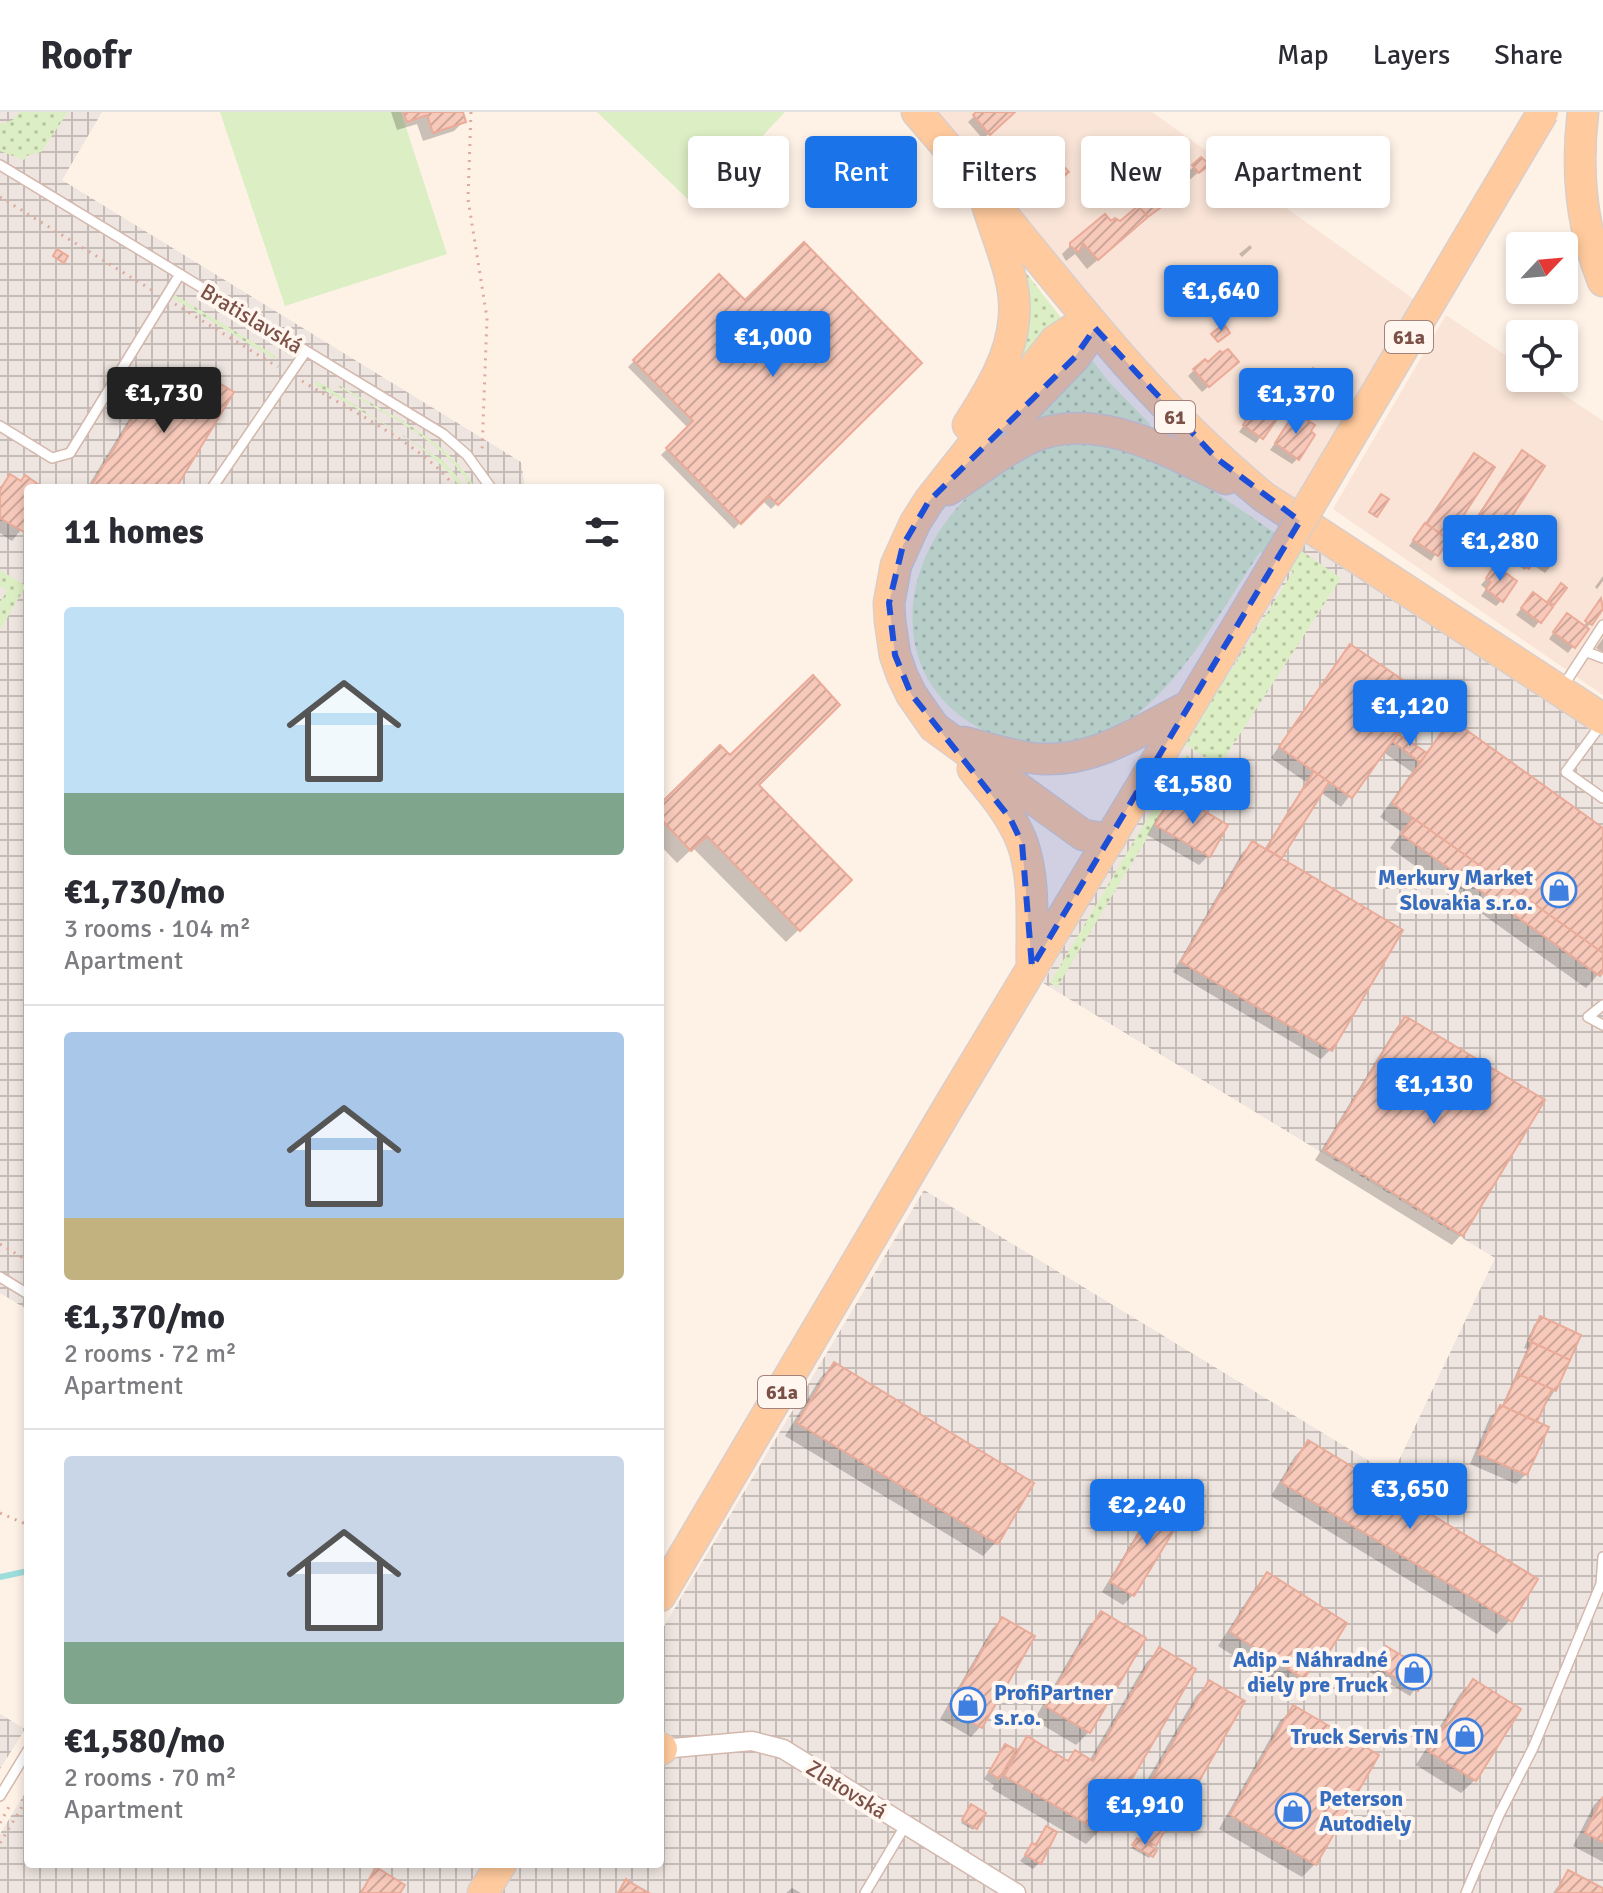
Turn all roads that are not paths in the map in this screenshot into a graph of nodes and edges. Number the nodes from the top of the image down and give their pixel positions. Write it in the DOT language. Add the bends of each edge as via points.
graph roads {
  1 [pos="917,112"];
  2 [pos="1543,112"];
  3 [pos="1583,112"];
  4 [pos="937,136"];
  5 [pos="0,165"];
  6 [pos="989,208"];
  7 [pos="998,208"];
  8 [pos="180,274"];
  9 [pos="1603,281"];
  10 [pos="1095,328"];
  11 [pos="306,351"];
  12 [pos="0,426"];
  13 [pos="215,484"];
  14 [pos="489,484"];
  15 [pos="1264,497"];
  16 [pos="929,501"];
  17 [pos="1603,625"];
  18 [pos="1587,652"];
  19 [pos="1603,658"];
  20 [pos="1560,691"];
  21 [pos="1187,707"];
  22 [pos="1603,721"];
  23 [pos="946,737"];
  24 [pos="1603,798"];
  25 [pos="1110,839"];
  26 [pos="1032,967"];
  27 [pos="1603,1005"];
  28 [pos="1603,1025"];
  29 [pos="0,1277"];
  30 [pos="24,1292"];
  31 [pos="1603,1557"];
  32 [pos="664,1589"];
  33 [pos="664,1749"];
  34 [pos="24,1757"];
  35 [pos="0,1796"];
  36 [pos="905,1826"];
  37 [pos="865,1893"];
  38 [pos="1016,1893"];
  39 [pos="1466,1893"];
  1 -- 4 [label="main road, 61"];
  2 -- 21 [label="main road, 61a, bridge"];
  3 -- 9 [label="main road" via="1580,194"];
  5 -- 8 [label="lane, Bratislavská"];
  6 -- 16 [label="main road" via="1010,280 1015,316 1009,346"];
  7 -- 10 [label="main road, 61"];
  8 -- 11 [label="lane, Bratislavská"];
  8 -- 12 [label="lane" via="70,453 52,458"];
  10 -- 15 [label="main road, 61" via="1216,458"];
  10 -- 16 [label="main road" via="1073,329 1055,341"];
  11 -- 13 [label="lane"];
  11 -- 14 [label="lane, Bratislavská" via="443,434"];
  15 -- 16 [label="main road" via="1149,442 1092,428 1028,439"];
  15 -- 20 [label="main road, 61"];
  16 -- 23 [label="main road" via="896,565 890,621 895,655 911,694"];
  17 -- 18 [label="lane"];
  18 -- 19 [label="lane"];
  18 -- 20 [label="lane"];
  20 -- 22 [label="main road, 61"];
  21 -- 23 [label="main road" via="1117,744 1078,757 1032,758"];
  21 -- 25 [label="main road, 61a"];
  22 -- 24 [label="lane" via="1566,772"];
  23 -- 25 [label="main road" via="1095,815"];
  23 -- 26 [label="main road" via="995,795 1022,843 1031,895"];
  25 -- 26 [label="main road, 61a"];
  26 -- 32 [label="main road, 61a"];
  27 -- 28 [label="lane" via="1588,1017"];
  29 -- 30 [label="lane"];
  31 -- 39 [label="lane" via="1601,1584"];
  33 -- 36 [label="street, Zlatovská" via="768,1743"];
  34 -- 35 [label="lane"];
  36 -- 37 [label="lane"];
  36 -- 38 [label="street, Zlatovská"];
}
